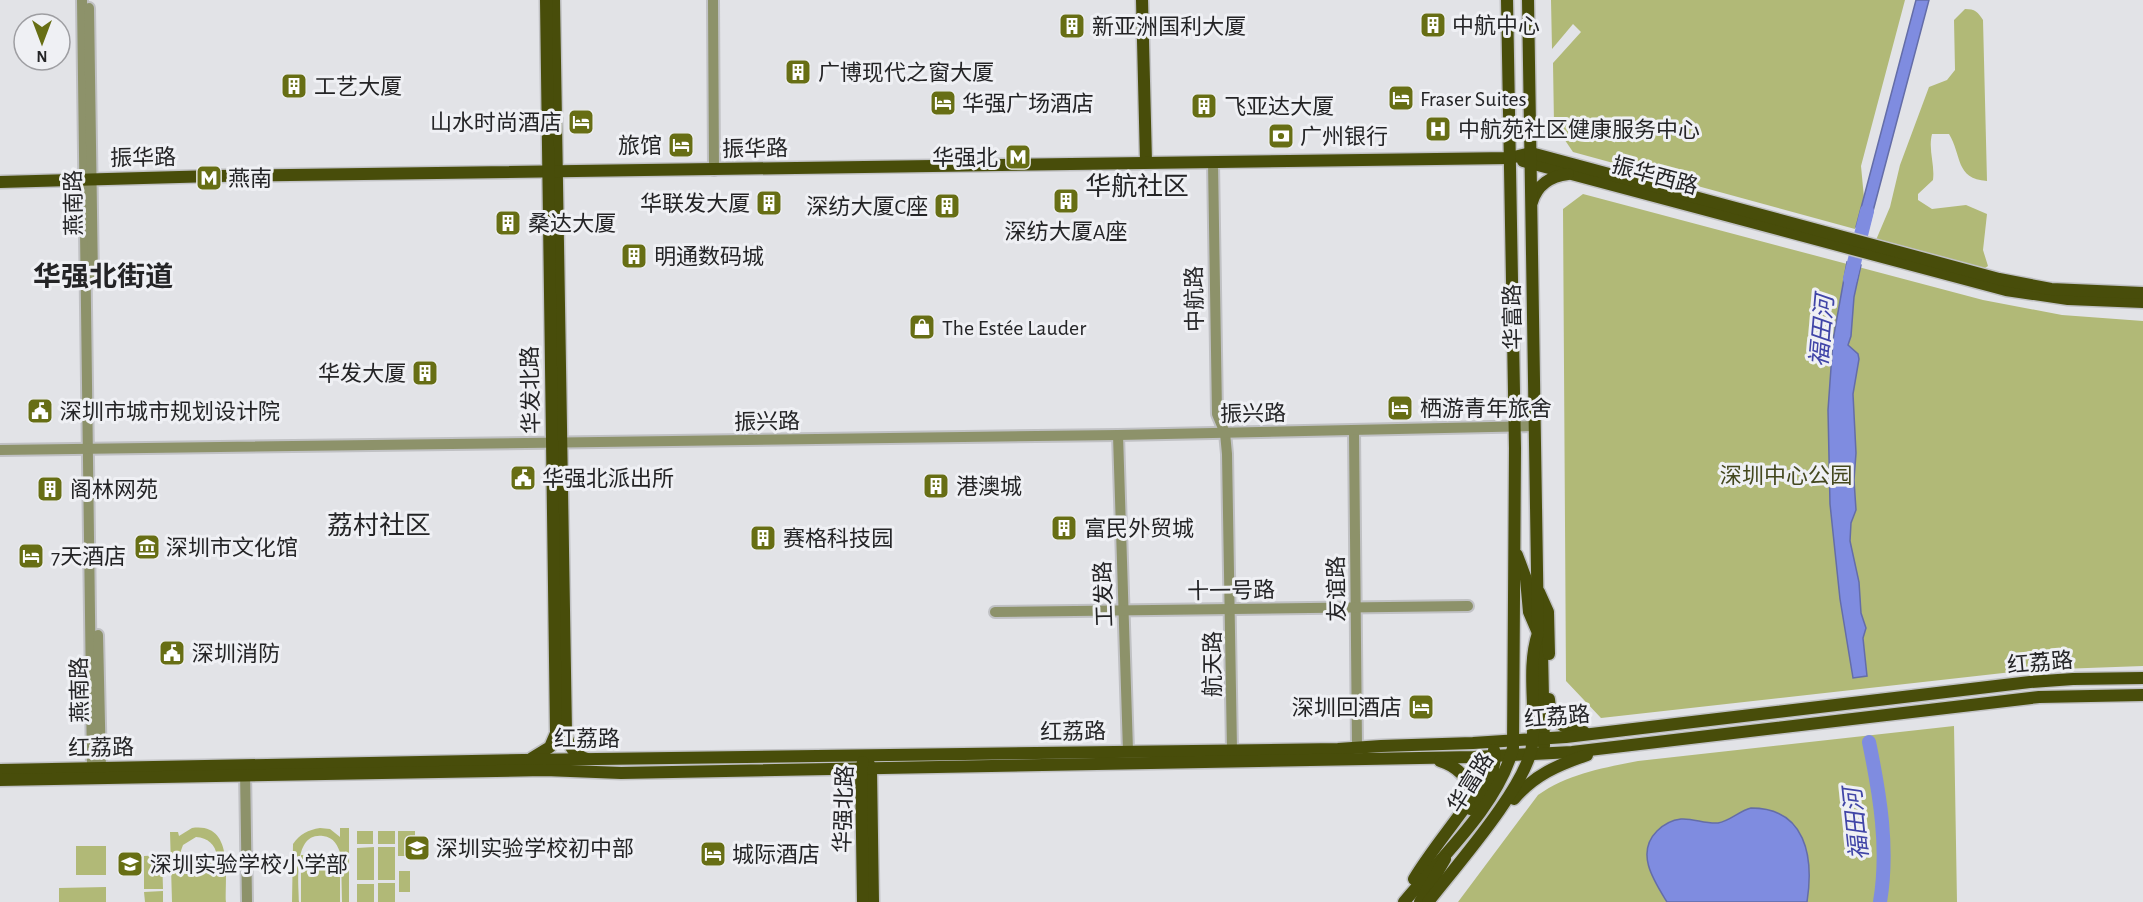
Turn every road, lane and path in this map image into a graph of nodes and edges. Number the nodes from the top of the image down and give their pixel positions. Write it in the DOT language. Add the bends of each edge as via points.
graph roads {
  1 [pos="82,0"];
  2 [pos="89,0"];
  3 [pos="546,0"];
  4 [pos="554,0"];
  5 [pos="713,0"];
  6 [pos="1142,0"];
  7 [pos="1507,0"];
  8 [pos="1528,0"];
  9 [pos="1510,158"];
  10 [pos="1531,158"];
  11 [pos="1146,162"];
  12 [pos="1213,162"];
  13 [pos="714,170"];
  14 [pos="552,172"];
  15 [pos="1572,174"];
  16 [pos="88,179"];
  17 [pos="0,182"];
  18 [pos="1531,204"];
  19 [pos="1837,241"];
  20 [pos="1883,253"];
  21 [pos="2143,293"];
  22 [pos="2143,302"];
  23 [pos="1515,426"];
  24 [pos="1535,426"];
  25 [pos="1354,431"];
  26 [pos="1225,433"];
  27 [pos="1118,435"];
  28 [pos="557,443"];
  29 [pos="91,449"];
  30 [pos="0,450"];
  31 [pos="1515,548"];
  32 [pos="1537,589"];
  33 [pos="1468,606"];
  34 [pos="1356,608"];
  35 [pos="1231,609"];
  36 [pos="1123,611"];
  37 [pos="995,612"];
  38 [pos="1538,633"];
  39 [pos="2143,678"];
  40 [pos="2143,694"];
  41 [pos="1591,734"];
  42 [pos="1537,739"];
  43 [pos="1514,740"];
  44 [pos="1491,742"];
  45 [pos="1358,747"];
  46 [pos="1609,748"];
  47 [pos="1232,750"];
  48 [pos="1128,751"];
  49 [pos="1530,754"];
  50 [pos="1547,754"];
  51 [pos="865,755"];
  52 [pos="1511,755"];
  53 [pos="1495,756"];
  54 [pos="1433,758"];
  55 [pos="523,760"];
  56 [pos="588,760"];
  57 [pos="0,770"];
  58 [pos="245,770"];
  59 [pos="866,770"];
  60 [pos="97,772"];
  61 [pos="0,780"];
  62 [pos="1496,813"];
  63 [pos="1448,852"];
  64 [pos="248,902"];
  65 [pos="863,902"];
  66 [pos="873,902"];
  67 [pos="1403,902"];
  68 [pos="1419,902"];
  69 [pos="1428,902"];
  1 -- 16 [label="street, 燕南路"];
  2 -- 16 [label="street, 燕南路"];
  3 -- 14 [label="main road, 华发北路"];
  4 -- 14 [label="main road, 华发北路"];
  5 -- 13 [label="street"];
  6 -- 11 [label="main road"];
  7 -- 9 [label="main road, 华富路"];
  8 -- 10 [label="main road, 华富路"];
  9 -- 10 [label="main road, 振华西路"];
  9 -- 12 [label="main road, 振华路"];
  9 -- 23 [label="main road, 华富路"];
  10 -- 15 [label="main road, 振华西路"];
  10 -- 18 [label="main road, 华富路"];
  10 -- 19 [label="main road, 振华西路"];
  11 -- 12 [label="main road, 振华路"];
  11 -- 13 [label="main road, 振华路"];
  12 -- 26 [label="street, 中航路" via="1218,414"];
  13 -- 14 [label="main road, 振华路"];
  14 -- 16 [label="main road, 振华路"];
  14 -- 28 [label="main road, 华发北路"];
  15 -- 18 [label="main road" via="1545,182"];
  15 -- 19 [label="main road, 振华西路"];
  16 -- 17 [label="main road, 振华路"];
  16 -- 29 [label="street, 燕南路"];
  18 -- 24 [label="main road, 华富路"];
  19 -- 20 [label="main road, 振华西路"];
  20 -- 21 [label="main road, 振华西路" via="2035,287"];
  20 -- 22 [label="main road, 振华西路" via="2026,294"];
  23 -- 24 [label="street, 振兴路"];
  23 -- 25 [label="street, 振兴路"];
  23 -- 31 [label="main road, 华富路"];
  24 -- 32 [label="main road, 华富路"];
  25 -- 26 [label="street, 振兴路"];
  25 -- 34 [label="street, 友谊路"];
  26 -- 27 [label="street, 振兴路"];
  26 -- 35 [label="street, 航天路"];
  27 -- 28 [label="street, 振兴路"];
  27 -- 36 [label="street, 工发路"];
  28 -- 29 [label="street, 振兴路"];
  28 -- 55 [label="main road, 华发北路" via="556,733 546,751"];
  28 -- 56 [label="main road, 华发北路" via="566,732 574,752"];
  29 -- 30 [label="street, 振兴路"];
  29 -- 60 [label="street, 燕南路"];
  31 -- 38 [label="main road, 华富路" via="1526,579 1531,619"];
  31 -- 43 [label="main road, 华富路"];
  32 -- 38 [label="main road, 华富路"];
  32 -- 41 [label="main road" via="1548,612 1550,712 1564,726"];
  33 -- 34 [label="street, 十一号路"];
  34 -- 35 [label="street, 十一号路"];
  34 -- 45 [label="street, 友谊路"];
  35 -- 36 [label="street, 十一号路"];
  35 -- 47 [label="street, 航天路"];
  36 -- 37 [label="street, 十一号路"];
  36 -- 48 [label="street, 工发路"];
  38 -- 42 [label="main road, 华富路" via="1532,661"];
  39 -- 41 [label="main road, 红荔路" via="2038,682"];
  40 -- 46 [label="main road, 红荔路" via="2018,699"];
  41 -- 42 [label="main road, 红荔路"];
  42 -- 43 [label="main road, 红荔路"];
  42 -- 49 [label="main road, 华富路"];
  42 -- 50 [label="main road, 华富路"];
  43 -- 44 [label="main road, 红荔路"];
  43 -- 52 [label="main road, 华富路"];
  44 -- 45 [label="main road, 红荔路"];
  44 -- 53 [label="main road, 华富路"];
  45 -- 47 [label="main road, 红荔路"];
  46 -- 50 [label="main road, 红荔路"];
  46 -- 62 [label="main road" via="1544,772"];
  47 -- 48 [label="main road, 红荔路"];
  48 -- 51 [label="main road, 红荔路"];
  49 -- 50 [label="main road, 红荔路"];
  49 -- 52 [label="main road, 红荔路"];
  49 -- 62 [label="main road, 华富路"];
  51 -- 56 [label="main road, 红荔路"];
  51 -- 59 [label="main road, 华强北路"];
  52 -- 53 [label="main road, 红荔路"];
  52 -- 63 [label="main road, 华富路" via="1497,786"];
  53 -- 54 [label="main road, 红荔路"];
  53 -- 63 [label="main road, 华富路" via="1490,779 1457,828"];
  54 -- 59 [label="main road, 红荔路"];
  54 -- 67 [label="main road" via="1462,774 1470,795 1415,877"];
  55 -- 56 [label="main road, 红荔路"];
  55 -- 58 [label="main road, 红荔路"];
  57 -- 60 [label="main road, 红荔路"];
  58 -- 59 [label="main road, 红荔路"];
  58 -- 60 [label="main road, 红荔路"];
  58 -- 64 [label="street"];
  59 -- 65 [label="main road, 华强北路"];
  59 -- 66 [label="main road, 华强北路"];
  60 -- 61 [label="main road, 红荔路"];
  62 -- 69 [label="main road, 华富路"];
  63 -- 67 [label="main road, 华富路"];
  63 -- 68 [label="main road, 华富路"];
}
